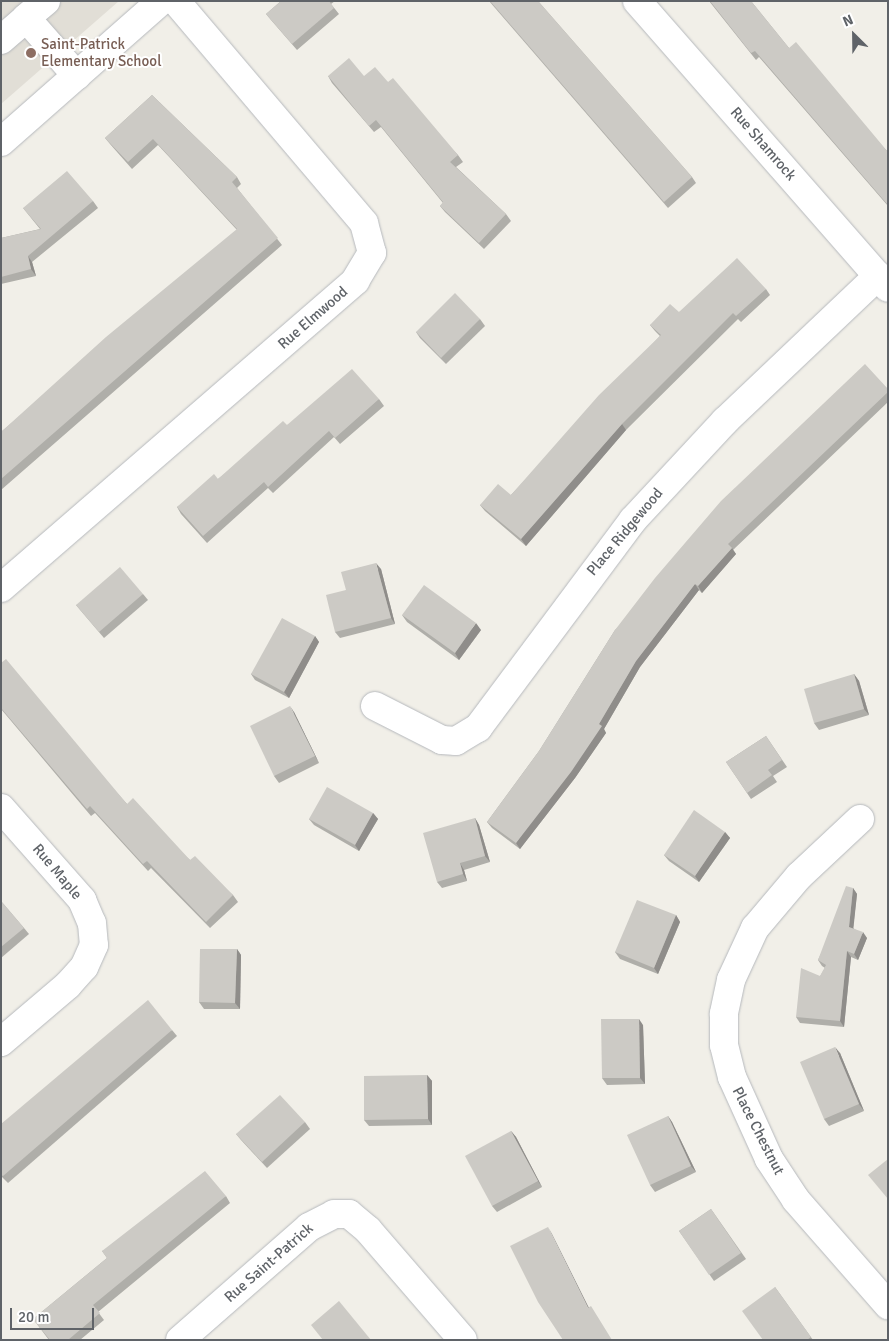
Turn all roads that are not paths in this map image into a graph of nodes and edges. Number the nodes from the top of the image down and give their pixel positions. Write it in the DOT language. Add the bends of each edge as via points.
graph roads {
  1 [pos="161,1"];
  2 [pos="176,1"];
  3 [pos="637,1"];
  4 [pos="36,10"];
  5 [pos="1,40"];
  6 [pos="77,76"];
  7 [pos="1,142"];
  8 [pos="883,282"];
  9 [pos="1,588"];
  10 [pos="375,706"];
  11 [pos="1,808"];
  12 [pos="860,819"];
  13 [pos="1,1042"];
  14 [pos="888,1305"];
  15 [pos="180,1340"];
  16 [pos="463,1340"];
  1 -- 6 [label="street"];
  2 -- 9 [label="street, Rue Elmwood" via="364,223 372,253 355,281"];
  3 -- 8 [label="street, Rue Shamrock"];
  4 -- 5 [label="street"];
  4 -- 6 [label="street"];
  6 -- 7 [label="street"];
  8 -- 10 [label="street, Place Ridgewood" via="732,414 633,520 478,728 456,741 442,740"];
  11 -- 13 [label="street, Rue Maple" via="82,900 92,923 94,945 84,967 68,985"];
  12 -- 14 [label="street, Place Chestnut" via="799,876 755,928 731,980 724,1014 724,1045 732,1077 769,1159 796,1200"];
  15 -- 16 [label="street, Rue Saint-Patrick" via="309,1228 334,1214 349,1214 368,1230"];
}
